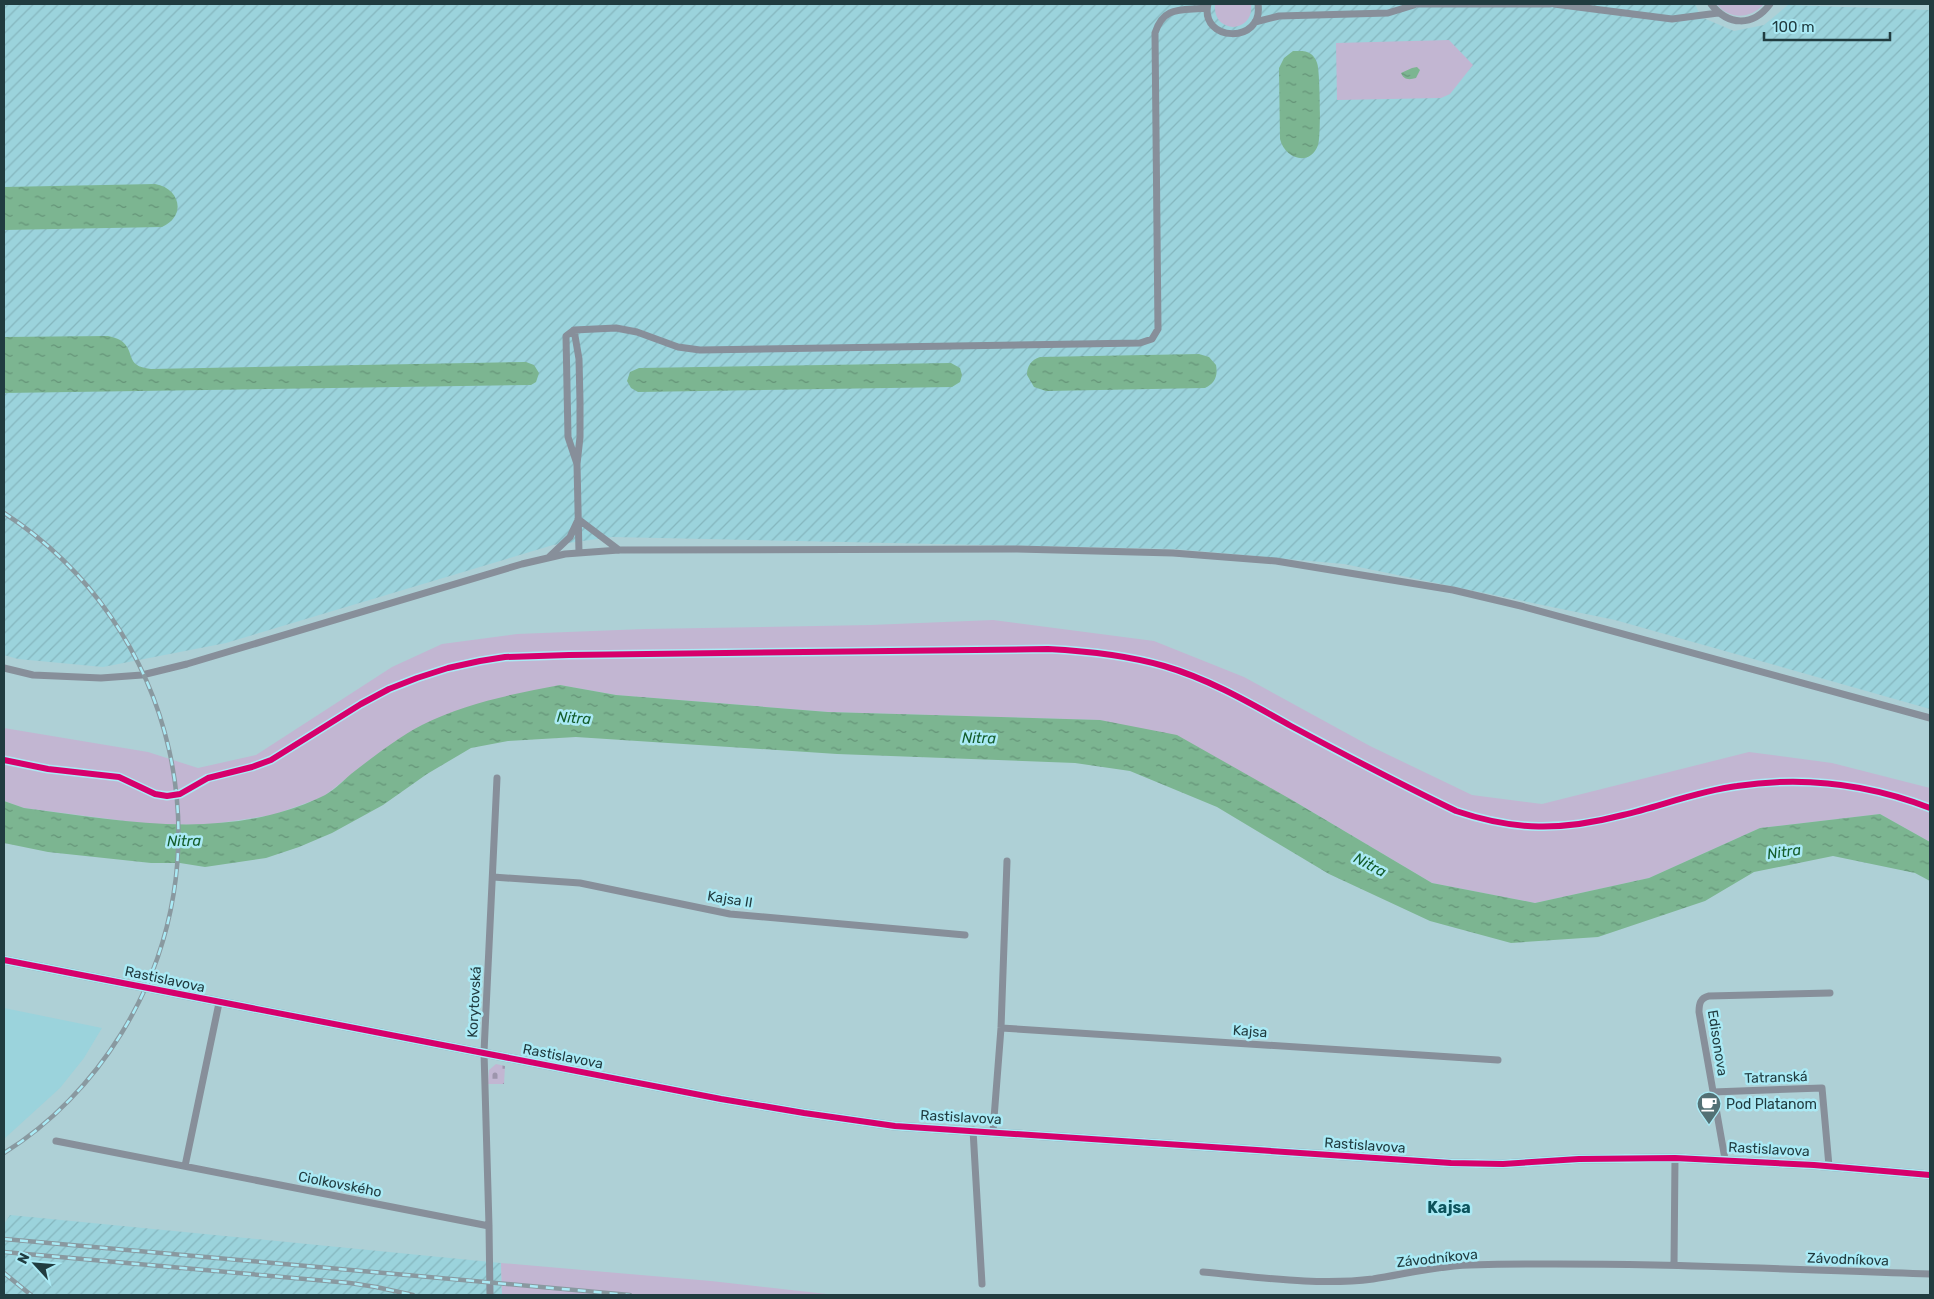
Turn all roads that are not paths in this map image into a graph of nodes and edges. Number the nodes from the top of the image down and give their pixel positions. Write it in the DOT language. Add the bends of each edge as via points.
graph roads {
  1 [pos="1258,4"];
  2 [pos="1411,4"];
  3 [pos="1550,4"];
  4 [pos="1554,4"];
  5 [pos="1711,4"];
  6 [pos="1770,4"];
  7 [pos="1208,6"];
  8 [pos="1718,13"];
  9 [pos="1255,22"];
  10 [pos="574,330"];
  11 [pos="577,464"];
  12 [pos="578,519"];
  13 [pos="619,550"];
  14 [pos="579,553"];
  15 [pos="549,557"];
  16 [pos="4,668"];
  17 [pos="1930,718"];
  18 [pos="498,778"];
  19 [pos="1007,861"];
  20 [pos="493,877"];
  21 [pos="965,935"];
  22 [pos="4,960"];
  23 [pos="1830,994"];
  24 [pos="219,1003"];
  25 [pos="1001,1028"];
  26 [pos="484,1052"];
  27 [pos="1498,1060"];
  28 [pos="1713,1092"];
  29 [pos="973,1130"];
  30 [pos="993,1131"];
  31 [pos="56,1141"];
  32 [pos="1676,1158"];
  33 [pos="1725,1159"];
  34 [pos="185,1166"];
  35 [pos="1828,1166"];
  36 [pos="1930,1175"];
  37 [pos="490,1226"];
  38 [pos="1674,1265"];
  39 [pos="1203,1272"];
  40 [pos="1930,1274"];
  41 [pos="982,1284"];
  42 [pos="490,1295"];
  1 -- 9 [label="street"];
  2 -- 3 [label="street"];
  2 -- 9 [label="street" via="1388,13 1279,16"];
  4 -- 8 [label="street" via="1672,19"];
  5 -- 8 [label="street"];
  6 -- 8 [label="street" via="1756,17 1745,20 1735,20"];
  7 -- 9 [label="street" via="1209,19 1225,34 1247,31"];
  7 -- 10 [label="street" via="1169,12 1159,21 1155,33 1158,329 1152,339 1131,343 700,350 678,347 616,328"];
  10 -- 11 [label="street" via="580,402"];
  10 -- 11 [label="street" via="566,336 566,402 568,437"];
  11 -- 12 [label="street"];
  12 -- 13 [label="street"];
  12 -- 14 [label="street"];
  12 -- 15 [label="street" via="570,537"];
  13 -- 14 [label="street"];
  13 -- 17 [label="street" via="1027,549 1173,553 1276,561 1444,589 1522,606"];
  14 -- 15 [label="street"];
  15 -- 16 [label="street" via="142,675 102,678 33,675"];
  18 -- 20 [label="street, Korytovská"];
  19 -- 25 [label="street"];
  20 -- 21 [label="street, Kajsa II" via="580,883 730,914"];
  20 -- 26 [label="street, Korytovská"];
  22 -- 24 [label="street, Rastislavova"];
  23 -- 28 [label="street, Edisonova" via="1709,996 1702,999 1699,1012"];
  24 -- 26 [label="street, Rastislavova"];
  24 -- 34 [label="street"];
  25 -- 27 [label="street, Kajsa"];
  25 -- 30 [label="street"];
  26 -- 29 [label="street, Rastislavova" via="804,1114 895,1126"];
  26 -- 37 [label="street, Korytovská"];
  28 -- 33 [label="street, Edisonova"];
  28 -- 35 [label="street, Tatranská" via="1822,1088"];
  29 -- 30 [label="street, Rastislavova"];
  29 -- 41 [label="street"];
  30 -- 32 [label="street, Rastislavova" via="1451,1163"];
  31 -- 34 [label="street, Ciolkovského"];
  32 -- 33 [label="street, Rastislavova"];
  32 -- 38 [label="street"];
  33 -- 35 [label="street, Rastislavova"];
  34 -- 37 [label="street, Ciolkovského"];
  35 -- 36 [label="street, Rastislavova"];
  37 -- 42 [label="street, Korytovská"];
  38 -- 39 [label="street, Závodníkova" via="1468,1265 1429,1268 1372,1279 1306,1281"];
  38 -- 40 [label="street, Závodníkova"];
}
